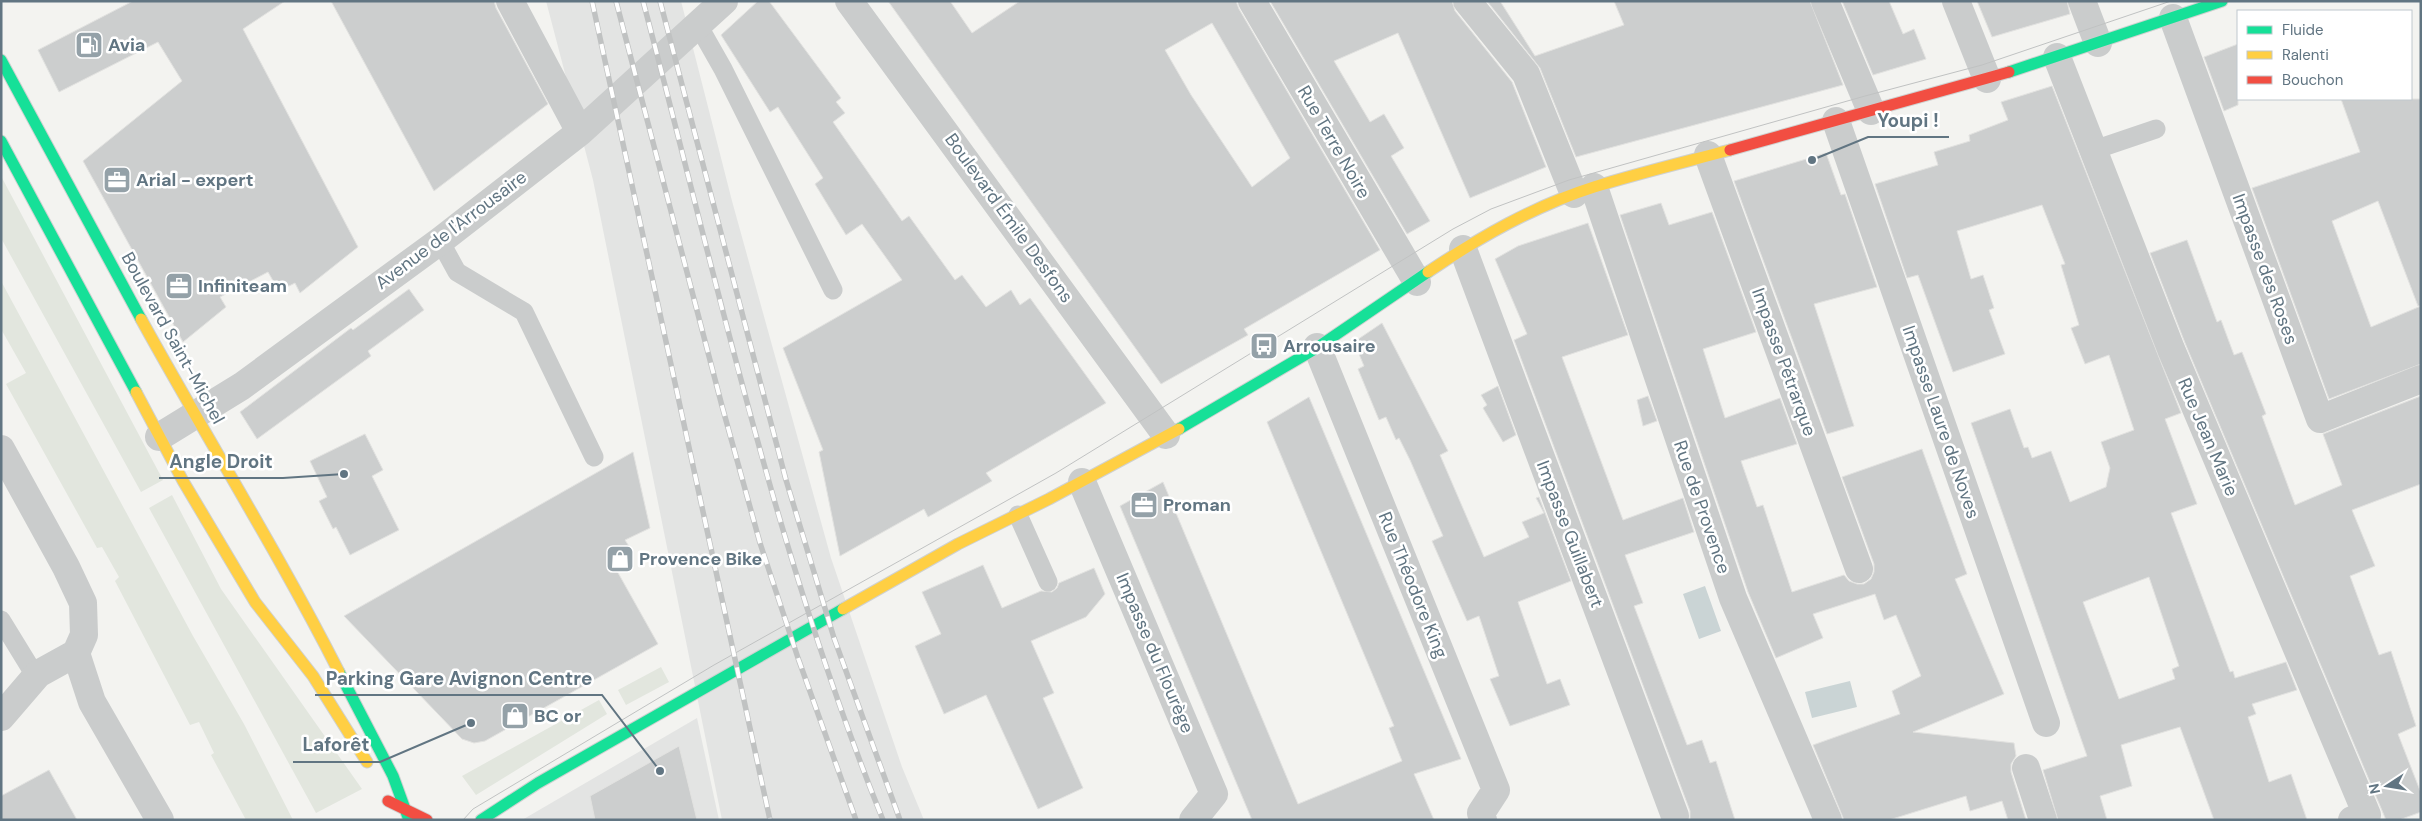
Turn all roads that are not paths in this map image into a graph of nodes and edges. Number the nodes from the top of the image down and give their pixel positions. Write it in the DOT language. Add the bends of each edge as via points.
graph roads {
  1 [pos="510,1"];
  2 [pos="724,1"];
  3 [pos="849,1"];
  4 [pos="1252,1"];
  5 [pos="1467,1"];
  6 [pos="1824,1"];
  7 [pos="1956,1"];
  8 [pos="2082,1"];
  9 [pos="2220,2"];
  10 [pos="2173,18"];
  11 [pos="698,26"];
  12 [pos="2098,43"];
  13 [pos="2057,57"];
  14 [pos="1,60"];
  15 [pos="1987,79"];
  16 [pos="1871,111"];
  17 [pos="1836,121"];
  18 [pos="2156,128"];
  19 [pos="580,132"];
  20 [pos="1,141"];
  21 [pos="2094,150"];
  22 [pos="1708,155"];
  23 [pos="1584,191"];
  24 [pos="440,241"];
  25 [pos="1463,249"];
  26 [pos="1417,282"];
  27 [pos="832,290"];
  28 [pos="1317,347"];
  29 [pos="2421,379"];
  30 [pos="194,416"];
  31 [pos="1166,435"];
  32 [pos="160,437"];
  33 [pos="1,449"];
  34 [pos="594,457"];
  35 [pos="1082,482"];
  36 [pos="1018,515"];
  37 [pos="1859,569"];
  38 [pos="1048,582"];
  39 [pos="1,620"];
  40 [pos="76,653"];
  41 [pos="36,677"];
  42 [pos="1,717"];
  43 [pos="2046,723"];
  44 [pos="2026,768"];
  45 [pos="370,769"];
  46 [pos="386,797"];
  47 [pos="405,817"];
  48 [pos="2359,817"];
  49 [pos="1676,818"];
  50 [pos="160,820"];
  51 [pos="426,820"];
  52 [pos="481,820"];
  53 [pos="1193,820"];
  54 [pos="1482,820"];
  55 [pos="1828,820"];
  56 [pos="2043,820"];
  1 -- 19 [label="street"];
  2 -- 11 [label="street, Avenue de l'Arrousaire"];
  3 -- 31 [label="street, Boulevard Émile Desfons"];
  4 -- 26 [label="street, Rue Terre Noire"];
  5 -- 23 [label="street, Rue de Provence" via="1526,74"];
  6 -- 16 [label="street"];
  7 -- 15 [label="street"];
  8 -- 12 [label="street"];
  9 -- 10 [label="street"];
  10 -- 12 [label="street"];
  10 -- 29 [label="street, Impasse des Roses" via="2320,418"];
  11 -- 19 [label="street, Avenue de l'Arrousaire"];
  11 -- 27 [label="lane" via="724,69"];
  12 -- 13 [label="street"];
  13 -- 15 [label="street"];
  13 -- 21 [label="street, Rue Jean Marie"];
  14 -- 30 [label="street, Boulevard Saint-Michel"];
  15 -- 16 [label="street"];
  16 -- 17 [label="street"];
  17 -- 22 [label="street"];
  17 -- 43 [label="street, Impasse Laure de Noves"];
  18 -- 21 [label="lane"];
  19 -- 24 [label="street, Avenue de l'Arrousaire"];
  20 -- 32 [label="street"];
  21 -- 48 [label="street, Rue Jean Marie"];
  22 -- 23 [label="street"];
  22 -- 37 [label="street, Impasse Pétrarque"];
  23 -- 25 [label="street" via="1536,210"];
  23 -- 55 [label="street, Rue de Provence" via="1733,598"];
  24 -- 30 [label="street, Avenue de l'Arrousaire" via="242,386"];
  24 -- 34 [label="lane" via="456,272 524,312"];
  25 -- 26 [label="street"];
  25 -- 49 [label="street, Impasse Guillabert"];
  26 -- 28 [label="street"];
  28 -- 31 [label="street"];
  28 -- 54 [label="street, Rue Théodore King" via="1496,790 1481,813"];
  30 -- 32 [label="street, Avenue de l'Arrousaire"];
  30 -- 47 [label="street, Boulevard Saint-Michel" via="328,649 400,793"];
  31 -- 35 [label="street"];
  32 -- 45 [label="street" via="250,595 313,676"];
  33 -- 40 [label="street" via="83,604 84,635"];
  35 -- 36 [label="street"];
  35 -- 53 [label="street, Impasse du Flourège" via="1214,794"];
  36 -- 38 [label="lane"];
  36 -- 52 [label="street" via="958,544 717,680 538,783"];
  39 -- 41 [label="lane"];
  40 -- 41 [label="street"];
  40 -- 50 [label="street" via="92,702"];
  41 -- 42 [label="street"];
  44 -- 56 [label="street"];
  46 -- 47 [label="street"];
  47 -- 51 [label="street"];
}
